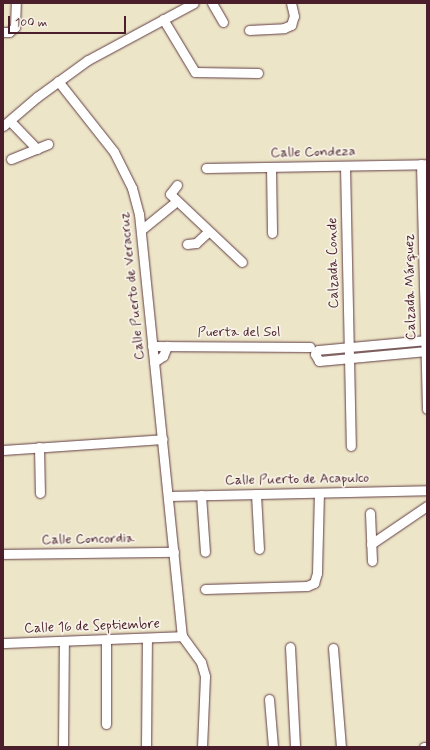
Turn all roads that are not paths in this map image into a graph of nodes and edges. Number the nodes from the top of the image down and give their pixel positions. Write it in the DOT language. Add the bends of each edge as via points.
graph roads {
  1 [pos="16,3"];
  2 [pos="194,3"];
  3 [pos="212,3"];
  4 [pos="291,3"];
  5 [pos="163,19"];
  6 [pos="223,22"];
  7 [pos="249,30"];
  8 [pos="3,32"];
  9 [pos="258,73"];
  10 [pos="58,81"];
  11 [pos="6,124"];
  12 [pos="48,144"];
  13 [pos="36,148"];
  14 [pos="11,159"];
  15 [pos="424,164"];
  16 [pos="345,166"];
  17 [pos="271,167"];
  18 [pos="206,168"];
  19 [pos="178,184"];
  20 [pos="177,201"];
  21 [pos="425,221"];
  22 [pos="141,230"];
  23 [pos="208,232"];
  24 [pos="272,233"];
  25 [pos="187,244"];
  26 [pos="242,262"];
  27 [pos="426,340"];
  28 [pos="152,346"];
  29 [pos="167,346"];
  30 [pos="310,347"];
  31 [pos="349,348"];
  32 [pos="426,351"];
  33 [pos="350,359"];
  34 [pos="154,362"];
  35 [pos="427,409"];
  36 [pos="163,439"];
  37 [pos="351,446"];
  38 [pos="39,447"];
  39 [pos="3,450"];
  40 [pos="427,490"];
  41 [pos="40,493"];
  42 [pos="316,493"];
  43 [pos="256,494"];
  44 [pos="201,495"];
  45 [pos="168,496"];
  46 [pos="427,506"];
  47 [pos="370,513"];
  48 [pos="371,544"];
  49 [pos="259,549"];
  50 [pos="174,552"];
  51 [pos="205,552"];
  52 [pos="3,554"];
  53 [pos="372,561"];
  54 [pos="205,589"];
  55 [pos="182,636"];
  56 [pos="147,639"];
  57 [pos="106,640"];
  58 [pos="64,641"];
  59 [pos="3,643"];
  60 [pos="290,647"];
  61 [pos="333,648"];
  62 [pos="269,699"];
  63 [pos="106,724"];
  64 [pos="64,747"];
  65 [pos="146,747"];
  66 [pos="202,747"];
  67 [pos="273,747"];
  68 [pos="295,747"];
  69 [pos="341,747"];
  70 [pos="424,747"];
  71 [pos="427,747"];
  1 -- 8 [label="street" via="15,27 9,32"];
  2 -- 5 [label="street"];
  3 -- 6 [label="street"];
  4 -- 7 [label="street" via="294,16 291,26"];
  5 -- 9 [label="street" via="195,72"];
  5 -- 10 [label="street" via="88,60"];
  10 -- 11 [label="street"];
  10 -- 22 [label="street, Calle Puerto de Veracruz" via="120,165 135,197"];
  11 -- 13 [label="street"];
  12 -- 13 [label="street"];
  13 -- 14 [label="street"];
  15 -- 16 [label="street, Calle Condeza"];
  15 -- 21 [label="street, Calzada Márquez"];
  16 -- 17 [label="street, Calle Condeza"];
  16 -- 31 [label="street, Calzada Conde"];
  17 -- 18 [label="street, Calle Condeza"];
  17 -- 24 [label="street"];
  19 -- 20 [label="street" via="170,194"];
  20 -- 22 [label="street"];
  20 -- 23 [label="street"];
  21 -- 27 [label="street, Calzada Márquez"];
  22 -- 28 [label="street, Calle Puerto de Veracruz"];
  23 -- 25 [label="street" via="196,243"];
  23 -- 26 [label="street"];
  27 -- 31 [label="street"];
  27 -- 32 [label="street, Calzada Márquez"];
  28 -- 29 [label="street, Puerta del Sol"];
  28 -- 34 [label="street, Calle Puerto de Veracruz"];
  29 -- 30 [label="street, Puerta del Sol"];
  29 -- 34 [label="street" via="163,356"];
  31 -- 33 [label="street, Calzada Conde"];
  31 -- 33 [label="street" via="318,350 315,354 319,361"];
  32 -- 33 [label="street"];
  32 -- 35 [label="street, Calzada Márquez"];
  33 -- 37 [label="street, Calzada Conde"];
  34 -- 36 [label="street, Calle Puerto de Veracruz"];
  36 -- 38 [label="street"];
  36 -- 45 [label="street, Calle Puerto de Veracruz"];
  38 -- 39 [label="street"];
  38 -- 41 [label="street"];
  40 -- 42 [label="street, Calle Puerto de Acapulco"];
  42 -- 43 [label="street, Calle Puerto de Acapulco"];
  42 -- 54 [label="street" via="318,573 314,583 307,586"];
  43 -- 44 [label="street, Calle Puerto de Acapulco"];
  43 -- 49 [label="street"];
  44 -- 45 [label="street, Calle Puerto de Acapulco"];
  44 -- 51 [label="street"];
  45 -- 50 [label="street, Calle Puerto de Veracruz"];
  46 -- 48 [label="street"];
  47 -- 48 [label="street"];
  48 -- 53 [label="street"];
  50 -- 52 [label="street, Calle Concordia"];
  50 -- 55 [label="street, Calle Puerto de Veracruz"];
  55 -- 56 [label="street, Calle 16 de Septiembre"];
  55 -- 66 [label="street, Calle Puerto de Veracruz" via="204,670"];
  56 -- 57 [label="street, Calle 16 de Septiembre"];
  56 -- 65 [label="street"];
  57 -- 58 [label="street, Calle 16 de Septiembre"];
  57 -- 63 [label="street"];
  58 -- 59 [label="street, Calle 16 de Septiembre"];
  58 -- 64 [label="street"];
  60 -- 68 [label="street"];
  61 -- 69 [label="street"];
  62 -- 67 [label="street"];
  70 -- 71 [label="street"];
}
